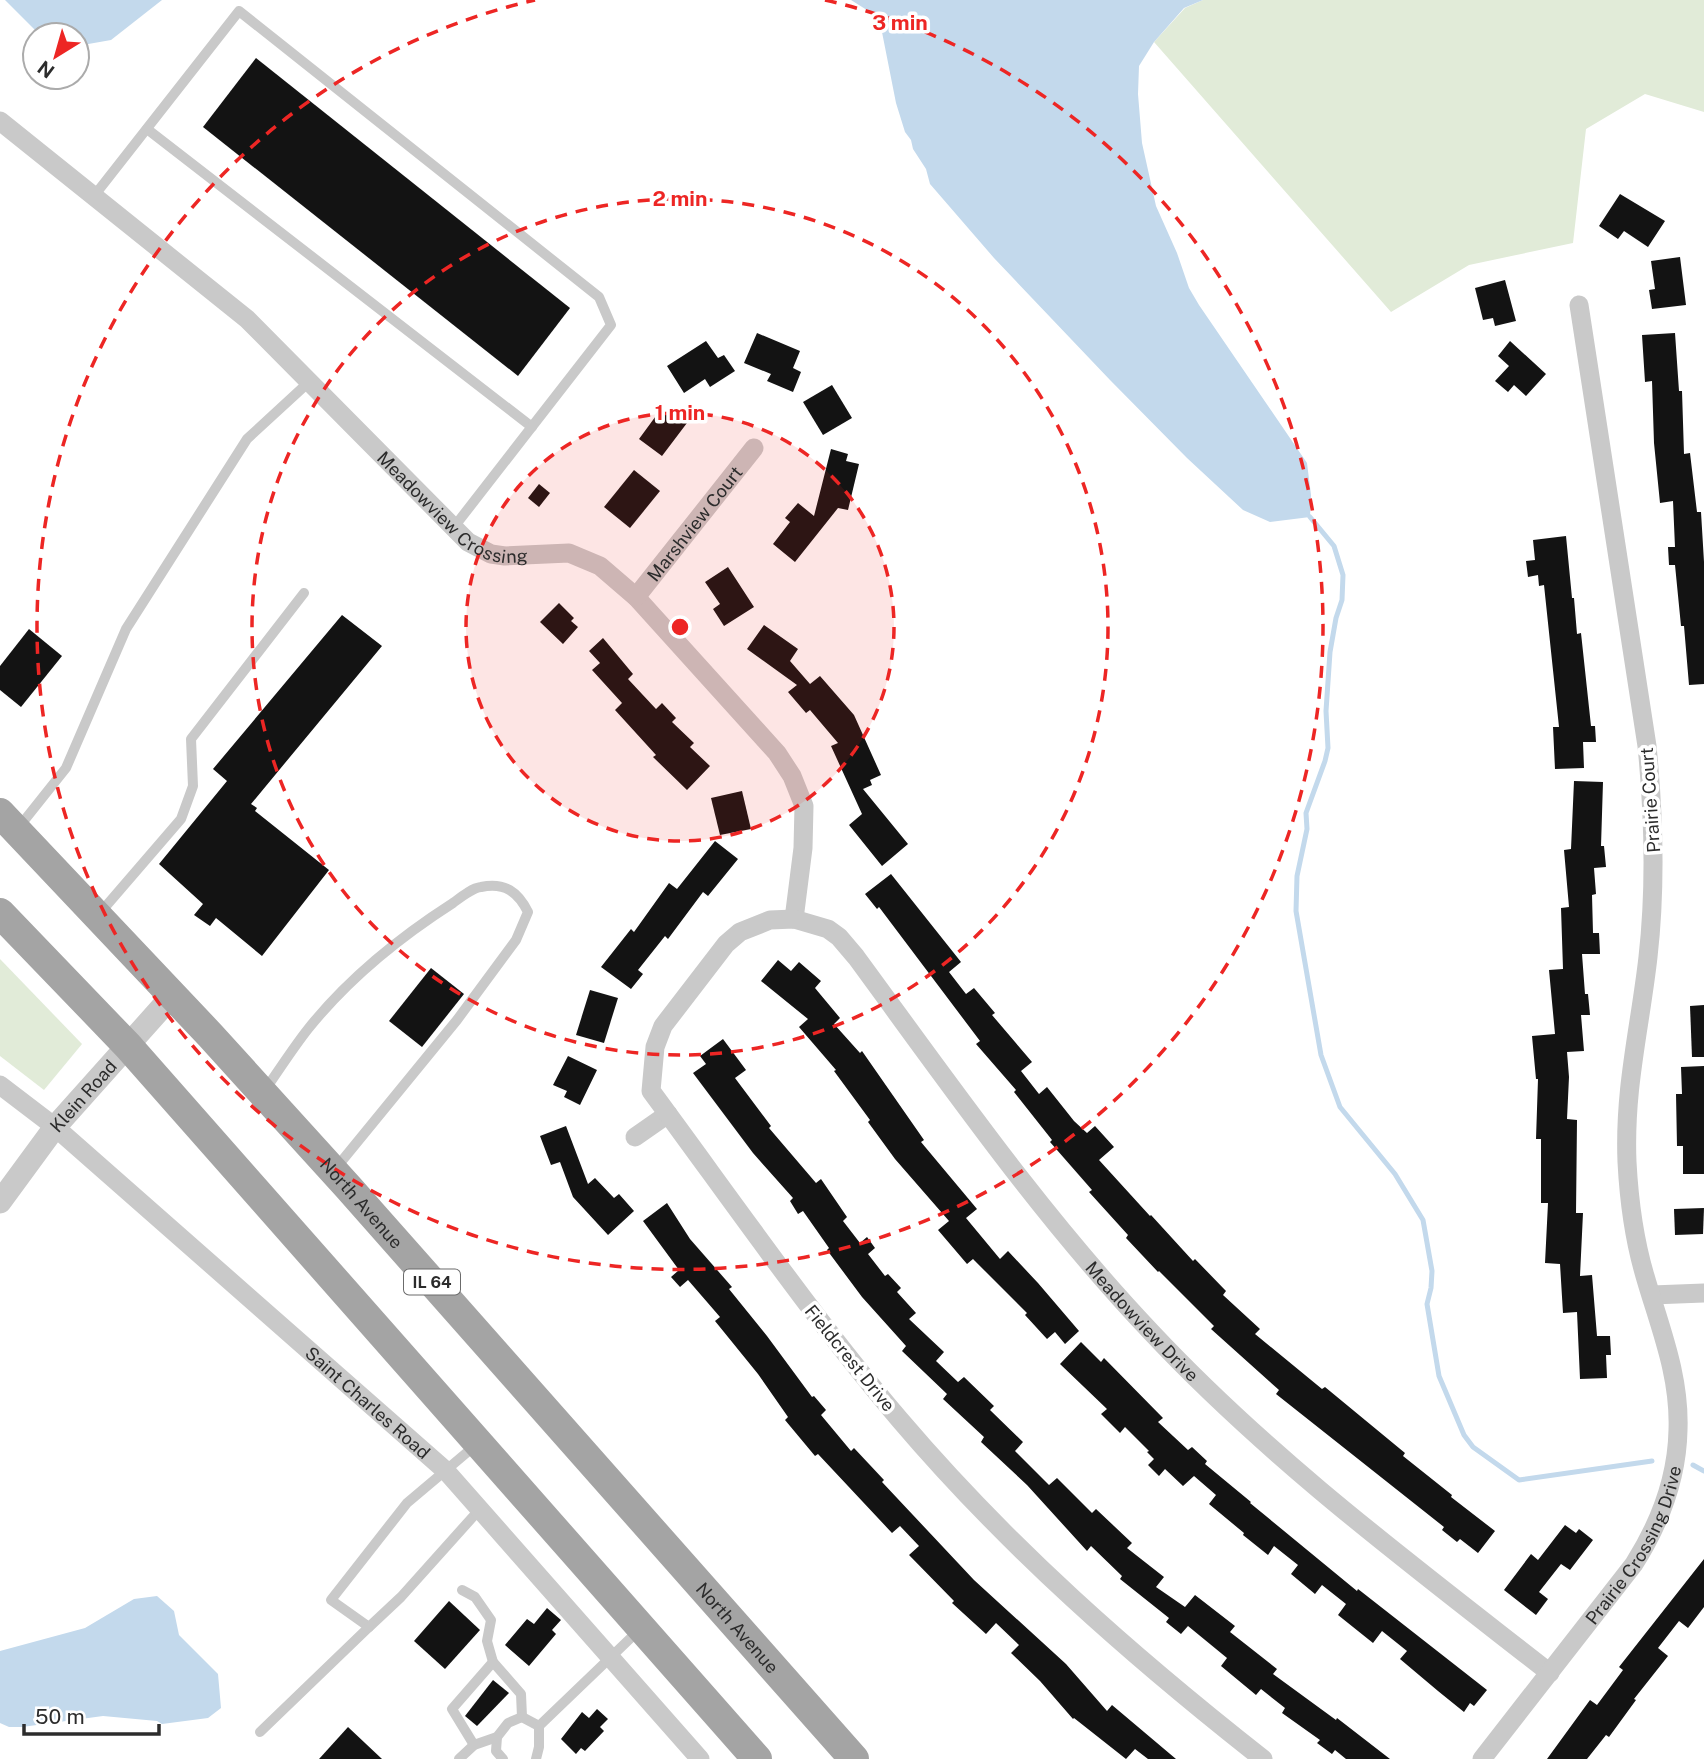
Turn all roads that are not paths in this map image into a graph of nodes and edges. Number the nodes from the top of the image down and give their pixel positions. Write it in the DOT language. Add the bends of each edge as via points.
graph roads {
  1 [pos="0,121"];
  2 [pos="147,129"];
  3 [pos="94,197"];
  4 [pos="1579,305"];
  5 [pos="310,380"];
  6 [pos="532,427"];
  7 [pos="754,448"];
  8 [pos="454,527"];
  9 [pos="304,593"];
  10 [pos="636,597"];
  11 [pos="8,822"];
  12 [pos="0,913"];
  13 [pos="97,916"];
  14 [pos="794,919"];
  15 [pos="172,996"];
  16 [pos="128,1046"];
  17 [pos="0,1085"];
  18 [pos="262,1093"];
  19 [pos="668,1114"];
  20 [pos="55,1127"];
  21 [pos="635,1137"];
  22 [pos="333,1171"];
  23 [pos="0,1202"];
  24 [pos="1704,1293"];
  25 [pos="1652,1294"];
  26 [pos="478,1444"];
  27 [pos="446,1471"];
  28 [pos="479,1510"];
  29 [pos="463,1590"];
  30 [pos="369,1627"];
  31 [pos="641,1629"];
  32 [pos="610,1657"];
  33 [pos="493,1662"];
  34 [pos="1550,1672"];
  35 [pos="522,1717"];
  36 [pos="539,1726"];
  37 [pos="260,1732"];
  38 [pos="497,1737"];
  39 [pos="474,1745"];
  40 [pos="535,1758"];
  41 [pos="459,1759"];
  42 [pos="503,1759"];
  43 [pos="700,1759"];
  44 [pos="757,1759"];
  45 [pos="854,1759"];
  46 [pos="1263,1759"];
  47 [pos="1482,1759"];
  1 -- 3 [label="street, Meadowview Crossing"];
  2 -- 3 [label="lane"];
  2 -- 6 [label="lane"];
  2 -- 6 [label="lane" via="239,11 599,297 611,325"];
  3 -- 5 [label="street, Meadowview Crossing" via="247,319"];
  4 -- 25 [label="street, Prairie Court" via="1652,792 1652,917 1626,1119 1631,1211"];
  5 -- 8 [label="street, Meadowview Crossing"];
  5 -- 11 [label="lane" via="247,439 126,629 66,768"];
  6 -- 8 [label="lane"];
  7 -- 10 [label="street, Marshview Court"];
  8 -- 10 [label="street, Meadowview Crossing" via="468,542 491,554 569,553 600,566"];
  9 -- 13 [label="lane" via="191,739 193,786 181,820"];
  10 -- 14 [label="street, Meadowview Crossing" via="777,753 792,776 804,806"];
  11 -- 13 [label="main road, North Avenue / IL 64"];
  12 -- 16 [label="main road"];
  13 -- 15 [label="main road, North Avenue / IL 64"];
  14 -- 19 [label="street, Fieldcrest Drive" via="770,920 740,932 669,1016 655,1047 651,1091"];
  14 -- 34 [label="street, Meadowview Drive" via="839,937 1038,1202 1110,1287 1217,1399 1357,1522"];
  15 -- 16 [label="street, Klein Road"];
  15 -- 18 [label="main road, North Avenue / IL 64"];
  16 -- 20 [label="street, Klein Road"];
  16 -- 26 [label="main road"];
  17 -- 20 [label="street, Saint Charles Road"];
  18 -- 22 [label="main road, North Avenue / IL 64"];
  18 -- 22 [label="lane" via="308,1029 360,974 426,920 478,887 496,886 520,896 528,912 516,940"];
  19 -- 21 [label="street"];
  19 -- 46 [label="street, Fieldcrest Drive" via="806,1302 942,1467 1116,1640"];
  20 -- 23 [label="street, Klein Road"];
  20 -- 27 [label="street, Saint Charles Road"];
  22 -- 45 [label="main road, North Avenue / IL 64"];
  24 -- 25 [label="street"];
  25 -- 34 [label="street, Prairie Crossing Drive" via="1678,1390 1677,1444 1667,1497 1634,1564"];
  26 -- 27 [label="lane"];
  26 -- 31 [label="main road"];
  27 -- 28 [label="street, Saint Charles Road"];
  27 -- 30 [label="lane" via="407,1503 331,1600"];
  28 -- 30 [label="lane"];
  28 -- 32 [label="street, Saint Charles Road"];
  29 -- 33 [label="lane" via="475,1597 491,1620 487,1642"];
  30 -- 37 [label="lane"];
  31 -- 32 [label="lane"];
  31 -- 44 [label="main road"];
  32 -- 36 [label="lane"];
  32 -- 43 [label="street, Saint Charles Road"];
  33 -- 35 [label="lane" via="521,1694"];
  33 -- 39 [label="lane" via="452,1709"];
  34 -- 47 [label="street, Prairie Crossing Drive"];
  35 -- 36 [label="lane"];
  35 -- 38 [label="lane" via="508,1723"];
  36 -- 40 [label="lane"];
  38 -- 39 [label="lane"];
  38 -- 42 [label="lane" via="496,1751"];
  39 -- 41 [label="lane"];
}
